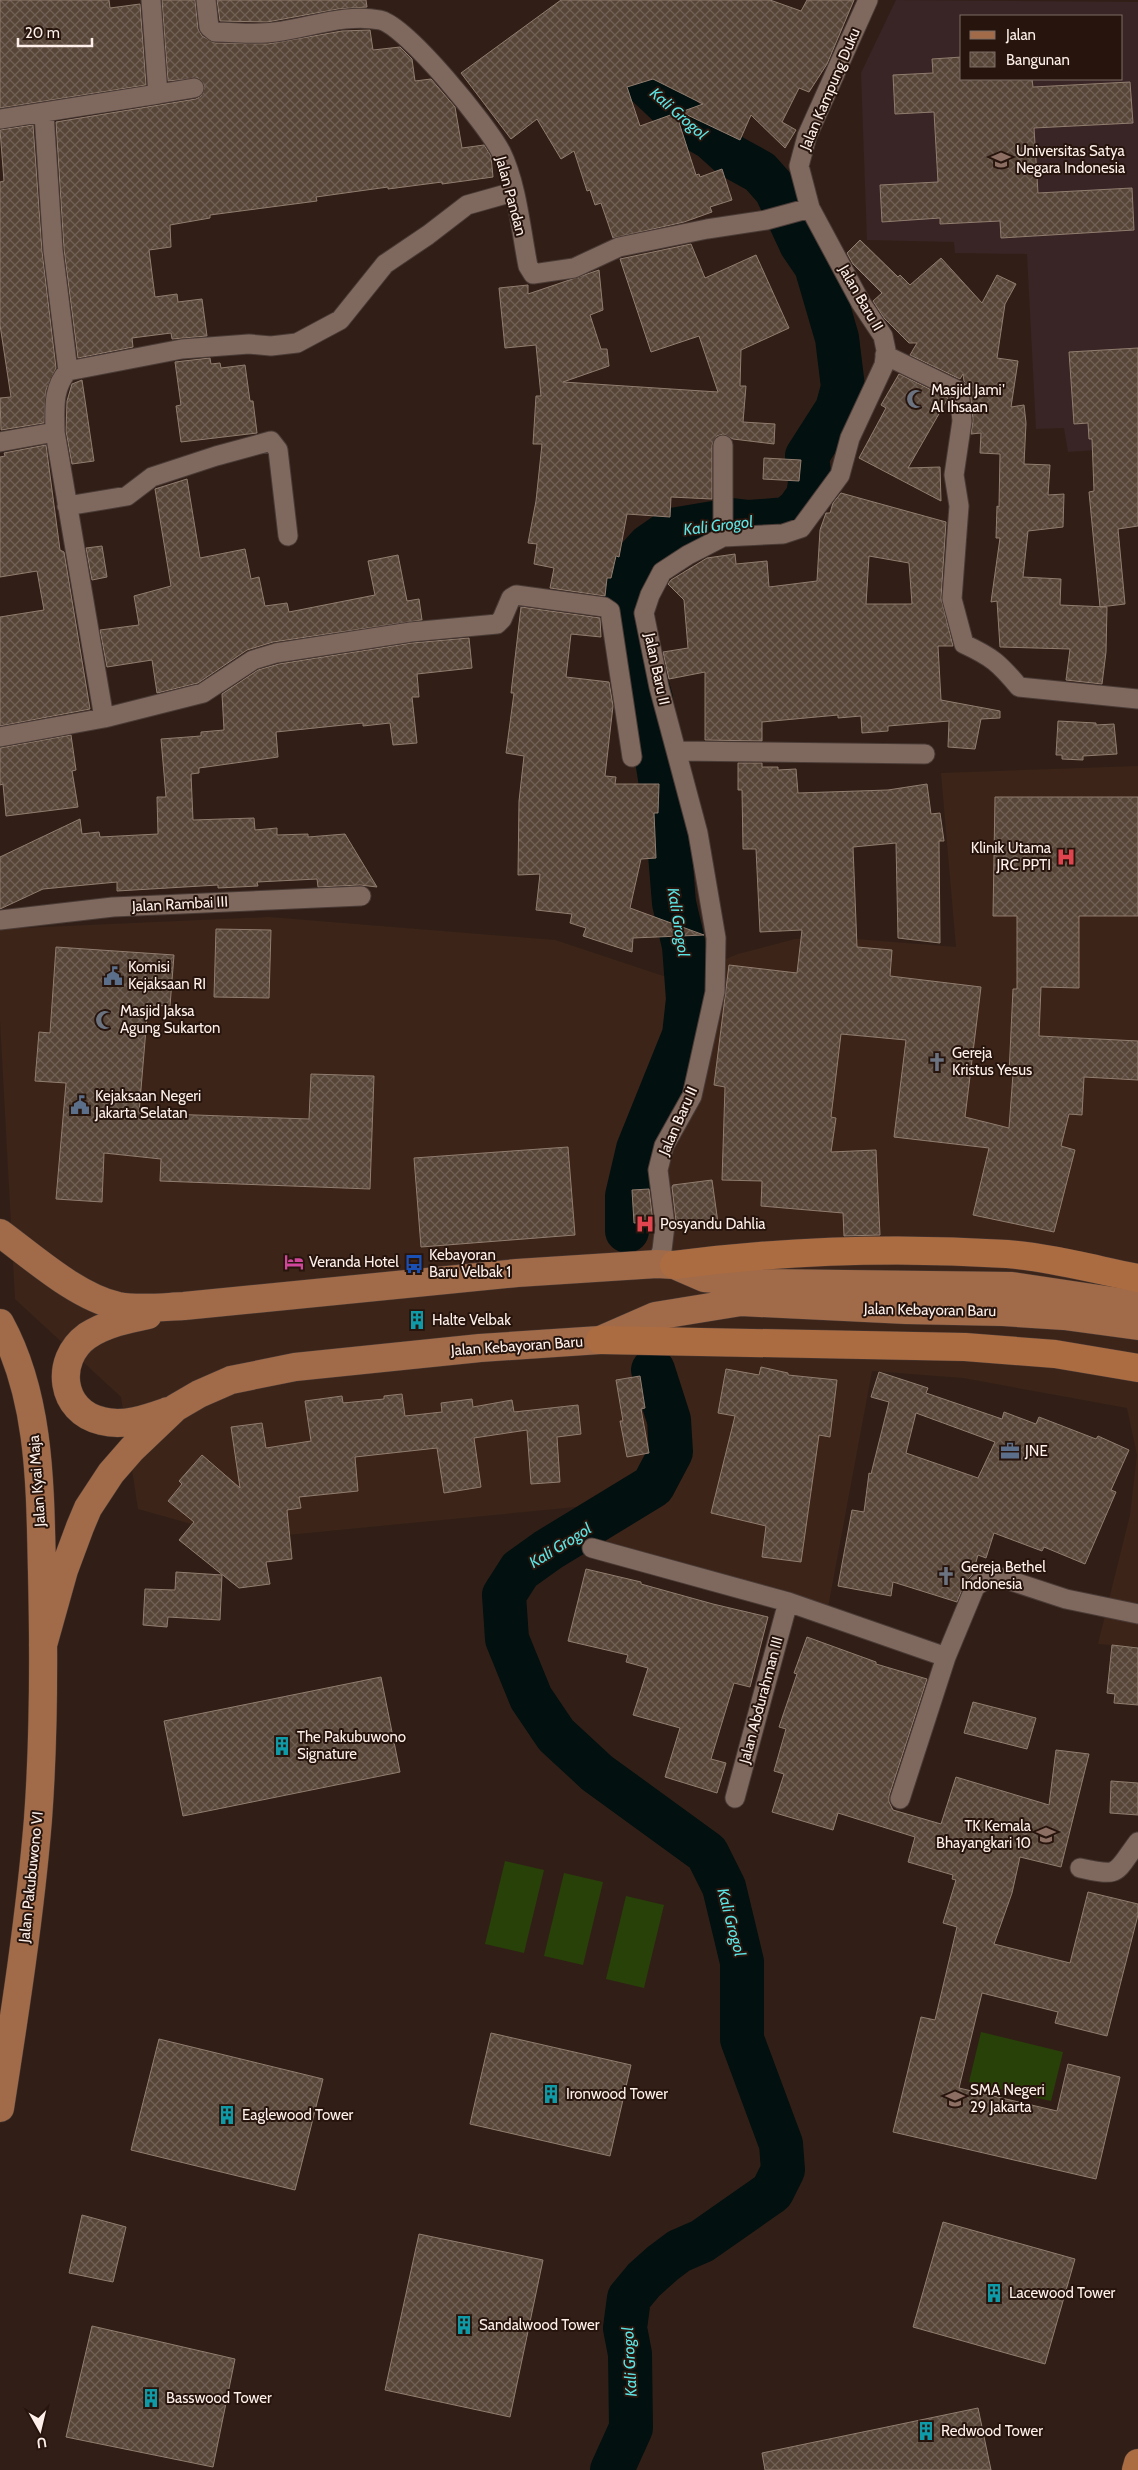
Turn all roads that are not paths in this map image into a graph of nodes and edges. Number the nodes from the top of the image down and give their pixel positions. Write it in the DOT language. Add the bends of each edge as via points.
graph roads {
  1 [pos="151,0"];
  2 [pos="206,0"];
  3 [pos="868,0"];
  4 [pos="194,88"];
  5 [pos="158,94"];
  6 [pos="44,114"];
  7 [pos="0,119"];
  8 [pos="513,192"];
  9 [pos="805,209"];
  10 [pos="885,355"];
  11 [pos="68,371"];
  12 [pos="55,432"];
  13 [pos="0,442"];
  14 [pos="723,446"];
  15 [pos="67,506"];
  16 [pos="723,530"];
  17 [pos="288,536"];
  18 [pos="1138,699"];
  19 [pos="104,718"];
  20 [pos="0,737"];
  21 [pos="676,751"];
  22 [pos="925,754"];
  23 [pos="632,757"];
  24 [pos="361,896"];
  25 [pos="0,920"];
  26 [pos="0,1233"];
  27 [pos="666,1265"];
  28 [pos="1138,1278"];
  29 [pos="821,1295"];
  30 [pos="1138,1305"];
  31 [pos="184,1306"];
  32 [pos="0,1323"];
  33 [pos="1138,1326"];
  34 [pos="600,1340"];
  35 [pos="1138,1368"];
  36 [pos="175,1408"];
  37 [pos="592,1548"];
  38 [pos="788,1602"];
  39 [pos="1138,1614"];
  40 [pos="43,1645"];
  41 [pos="946,1657"];
  42 [pos="735,1798"];
  43 [pos="900,1799"];
  44 [pos="1138,1842"];
  45 [pos="1080,1868"];
  46 [pos="0,2108"];
  47 [pos="1138,2462"];
  48 [pos="1136,2470"];
  1 -- 5 [label="street"];
  2 -- 8 [label="street, Jalan Pandan" via="209,27 215,32 274,33 342,18 381,20 406,34 460,94 501,152"];
  3 -- 9 [label="street, Jalan Kampung Duku" via="807,136 799,166"];
  4 -- 5 [label="street"];
  5 -- 6 [label="street"];
  6 -- 7 [label="street"];
  6 -- 11 [label="street" via="54,250"];
  8 -- 9 [label="street, Jalan Pandan" via="528,266 533,274 574,268 620,247 766,220"];
  8 -- 11 [label="street" via="467,205 385,264 340,320 297,343 182,349"];
  9 -- 10 [label="street, Jalan Baru II" via="883,336"];
  10 -- 16 [label="street, Jalan Baru II" via="884,365 850,438 840,475 801,528 783,534"];
  10 -- 18 [label="street" via="959,391 962,421 954,475 959,506 952,599 964,644 990,656 1019,687"];
  11 -- 12 [label="street" via="60,379 56,391"];
  12 -- 13 [label="street"];
  12 -- 15 [label="street"];
  14 -- 16 [label="street"];
  15 -- 17 [label="street" via="127,496 152,477 271,441 278,450"];
  15 -- 19 [label="street"];
  16 -- 21 [label="street, Jalan Baru II" via="662,572 644,613"];
  19 -- 20 [label="street"];
  19 -- 23 [label="street" via="203,693 253,660 276,653 411,632 496,624 502,619 510,598 516,595 604,607 610,611"];
  21 -- 22 [label="street"];
  21 -- 27 [label="street, Jalan Baru II" via="708,880 716,938 715,992 692,1096 664,1146 658,1170 666,1225 662,1250"];
  24 -- 25 [label="street, Jalan Rambai III" via="113,907"];
  26 -- 31 [label="main road" via="74,1286 110,1304 135,1308"];
  27 -- 28 [label="highway" via="720,1259 914,1252 1009,1254"];
  27 -- 29 [label="main road, Jalan Kebayoran Baru" via="704,1278 762,1283"];
  27 -- 31 [label="main road, Jalan Kebayoran Baru" via="517,1273"];
  29 -- 30 [label="main road, Jalan Kebayoran Baru" via="1012,1286"];
  29 -- 33 [label="main road, Jalan Kebayoran Baru" via="1064,1316"];
  29 -- 34 [label="main road, Jalan Kebayoran Baru" via="741,1302 655,1316"];
  31 -- 36 [label="main road" via="124,1320 98,1330 80,1343 65,1371 66,1388 74,1405 80,1412 100,1421 112,1423 142,1419"];
  32 -- 40 [label="main road, Jalan Kyai Maja" via="26,1387 36,1447"];
  34 -- 35 [label="highway" via="965,1347 1055,1354"];
  34 -- 36 [label="main road, Jalan Kebayoran Baru" via="295,1366 231,1380"];
  36 -- 40 [label="main road, Jalan Kebayoran Baru" via="121,1460 88,1508 64,1570"];
  37 -- 38 [label="street"];
  38 -- 41 [label="street"];
  38 -- 42 [label="street, Jalan Abdurahman III"];
  39 -- 41 [label="street" via="1066,1599 999,1577 985,1580 975,1587"];
  40 -- 46 [label="main road, Jalan Pakubuwono VI" via="38,1820 24,1953"];
  41 -- 43 [label="street"];
  44 -- 45 [label="street" via="1116,1872 1108,1874"];
  47 -- 48 [label="highway"];
}
